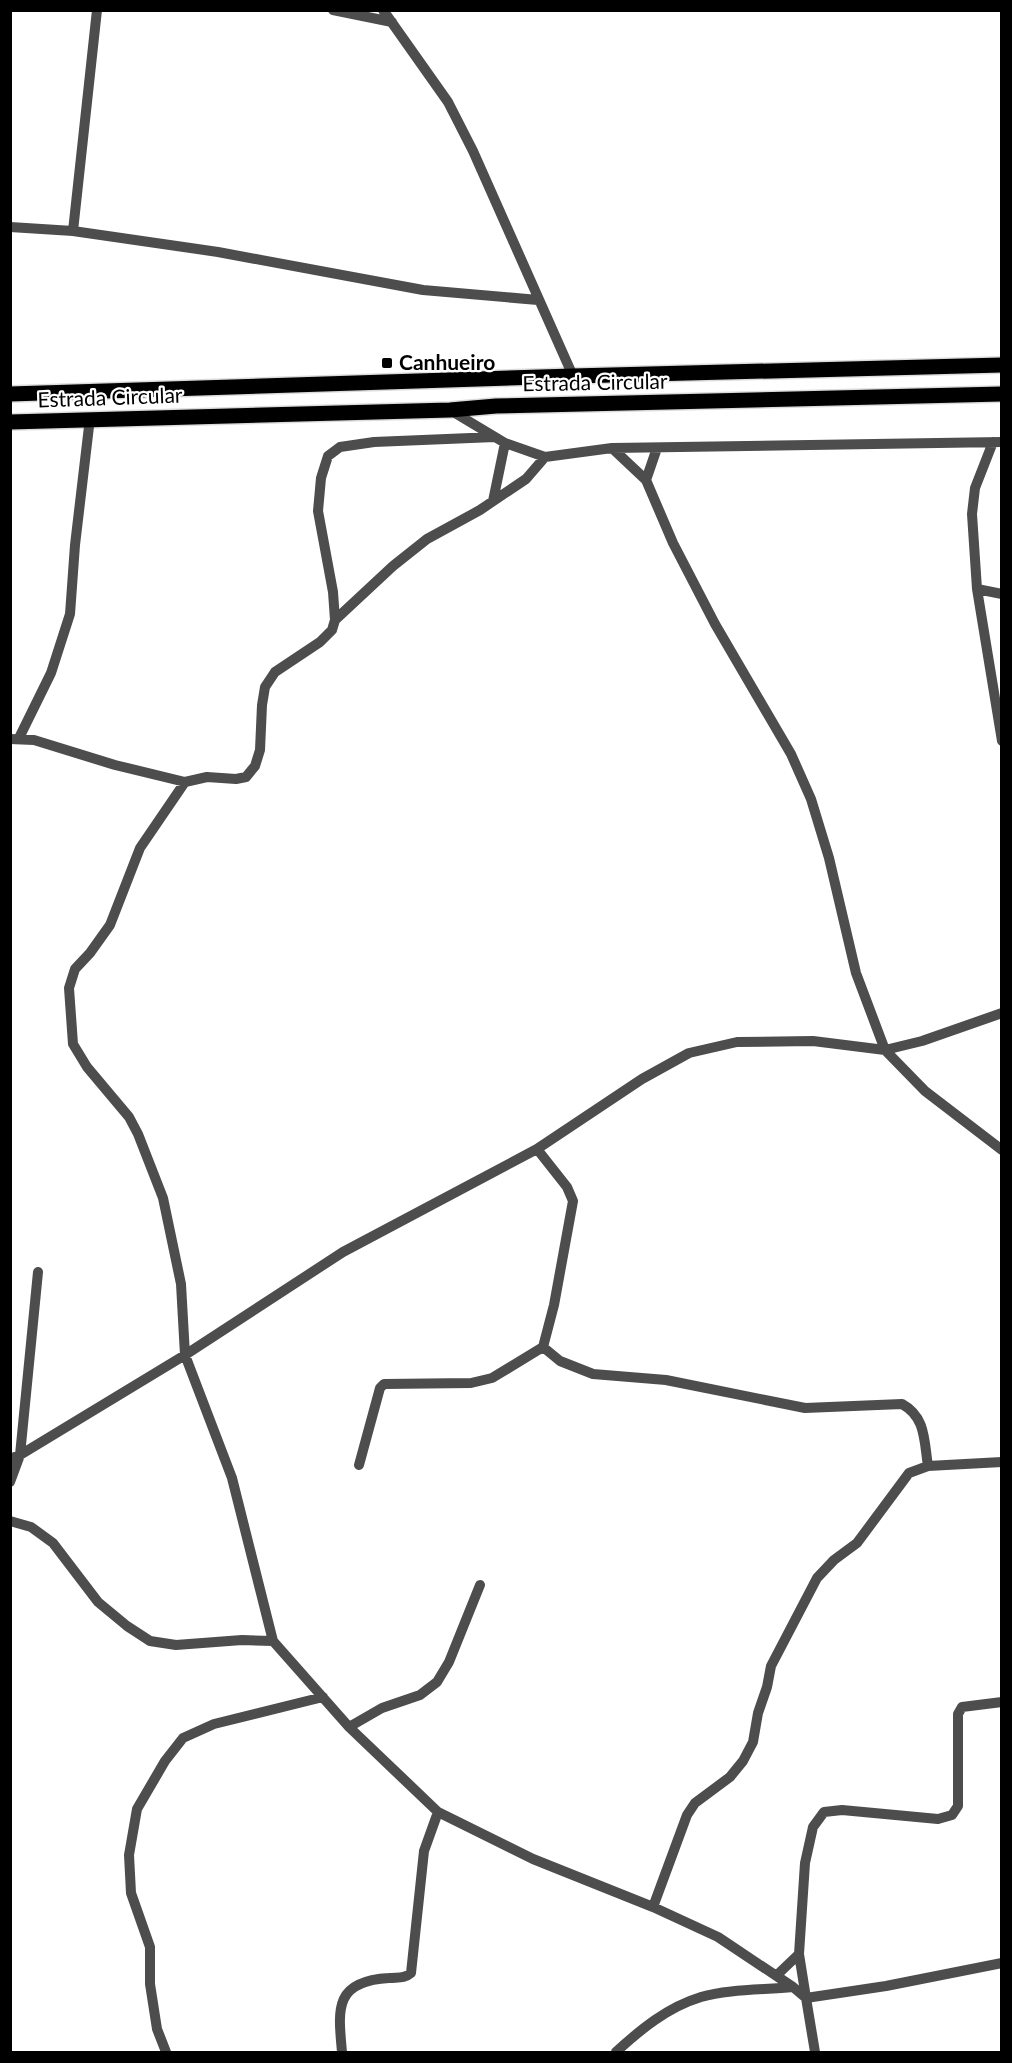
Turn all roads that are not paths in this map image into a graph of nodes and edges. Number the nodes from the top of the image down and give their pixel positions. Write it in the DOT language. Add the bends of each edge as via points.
graph roads {
  1 [pos="97,10"];
  2 [pos="333,10"];
  3 [pos="383,10"];
  4 [pos="392,22"];
  5 [pos="10,227"];
  6 [pos="73,231"];
  7 [pos="538,300"];
  8 [pos="1002,365"];
  9 [pos="573,376"];
  10 [pos="10,394"];
  11 [pos="1002,394"];
  12 [pos="450,410"];
  13 [pos="90,418"];
  14 [pos="10,422"];
  15 [pos="500,440"];
  16 [pos="997,442"];
  17 [pos="612,448"];
  18 [pos="657,448"];
  19 [pos="545,457"];
  20 [pos="646,480"];
  21 [pos="493,501"];
  22 [pos="977,589"];
  23 [pos="1002,594"];
  24 [pos="335,620"];
  25 [pos="15,739"];
  26 [pos="1002,741"];
  27 [pos="185,782"];
  28 [pos="1002,1013"];
  29 [pos="885,1050"];
  30 [pos="537,1149"];
  31 [pos="1002,1150"];
  32 [pos="38,1272"];
  33 [pos="543,1347"];
  34 [pos="185,1355"];
  35 [pos="16,1457"];
  36 [pos="1002,1462"];
  37 [pos="359,1465"];
  38 [pos="928,1466"];
  39 [pos="10,1482"];
  40 [pos="10,1521"];
  41 [pos="480,1585"];
  42 [pos="273,1641"];
  43 [pos="323,1697"];
  44 [pos="1002,1702"];
  45 [pos="350,1727"];
  46 [pos="438,1812"];
  47 [pos="653,1907"];
  48 [pos="799,1954"];
  49 [pos="1002,1963"];
  50 [pos="777,1975"];
  51 [pos="793,1987"];
  52 [pos="806,1998"];
  53 [pos="166,2052"];
  54 [pos="342,2052"];
  55 [pos="616,2052"];
  56 [pos="815,2052"];
  1 -- 6 [label="street"];
  2 -- 4 [label="street"];
  3 -- 4 [label="street"];
  4 -- 7 [label="street" via="448,102 474,151"];
  5 -- 6 [label="street"];
  6 -- 7 [label="street" via="218,252 423,290"];
  7 -- 9 [label="street"];
  8 -- 9 [label="main road, Estrada Circular"];
  9 -- 10 [label="main road, Estrada Circular"];
  11 -- 12 [label="main road, Estrada Circular"];
  12 -- 13 [label="main road, Estrada Circular"];
  12 -- 15 [label="street"];
  13 -- 14 [label="main road, Estrada Circular"];
  13 -- 25 [label="street" via="70,614 51,673"];
  15 -- 19 [label="street"];
  15 -- 21 [label="street"];
  15 -- 24 [label="street" via="374,441 340,447 328,456 318,511"];
  16 -- 18 [label="street"];
  16 -- 22 [label="street" via="975,488 972,514"];
  17 -- 18 [label="street"];
  17 -- 19 [label="street"];
  17 -- 20 [label="street"];
  18 -- 20 [label="street"];
  19 -- 21 [label="street" via="526,479"];
  20 -- 29 [label="street" via="673,543 791,754 811,799 856,973"];
  21 -- 24 [label="street" via="427,539"];
  22 -- 23 [label="street"];
  22 -- 26 [label="street"];
  24 -- 27 [label="street" via="332,630 320,642 275,672 265,687 260,750 246,777 207,777"];
  25 -- 27 [label="street" via="34,740"];
  27 -- 34 [label="street" via="140,848 110,925 75,969 69,988 73,1044 129,1117 163,1198 181,1284"];
  28 -- 29 [label="street"];
  29 -- 30 [label="street" via="813,1041 737,1041 689,1053 642,1079"];
  29 -- 31 [label="street" via="925,1091"];
  30 -- 33 [label="street" via="567,1187 573,1201 555,1305"];
  30 -- 34 [label="street" via="343,1252"];
  32 -- 35 [label="street"];
  33 -- 37 [label="street" via="492,1378 471,1383 384,1384"];
  33 -- 38 [label="street" via="560,1361 593,1374 666,1380 805,1408 902,1404 920,1419"];
  34 -- 35 [label="street"];
  34 -- 42 [label="street" via="232,1478"];
  35 -- 39 [label="street"];
  36 -- 38 [label="street"];
  38 -- 47 [label="street" via="909,1473 857,1543 817,1578 771,1666 753,1742 730,1777 695,1803 687,1815"];
  40 -- 42 [label="street" via="32,1527 53,1543 98,1602 150,1641 176,1645"];
  41 -- 45 [label="street" via="437,1682 420,1695 382,1708"];
  42 -- 43 [label="street"];
  43 -- 45 [label="street"];
  43 -- 53 [label="street" via="214,1724 183,1738 137,1809 129,1855 131,1893 150,1947 150,1984 157,2030"];
  44 -- 48 [label="street" via="962,1707 958,1714 958,1806 952,1815 938,1819 842,1809 824,1812 813,1827 805,1863"];
  45 -- 46 [label="street"];
  46 -- 47 [label="street" via="533,1859"];
  46 -- 54 [label="street" via="424,1851 411,1972 403,1977 364,1982 352,1989 343,2000 339,2016"];
  47 -- 50 [label="street" via="718,1937"];
  48 -- 50 [label="street"];
  48 -- 52 [label="street"];
  49 -- 52 [label="street"];
  50 -- 51 [label="street"];
  51 -- 52 [label="street"];
  51 -- 55 [label="street" via="702,1996 677,2006"];
  52 -- 56 [label="street"];
}
